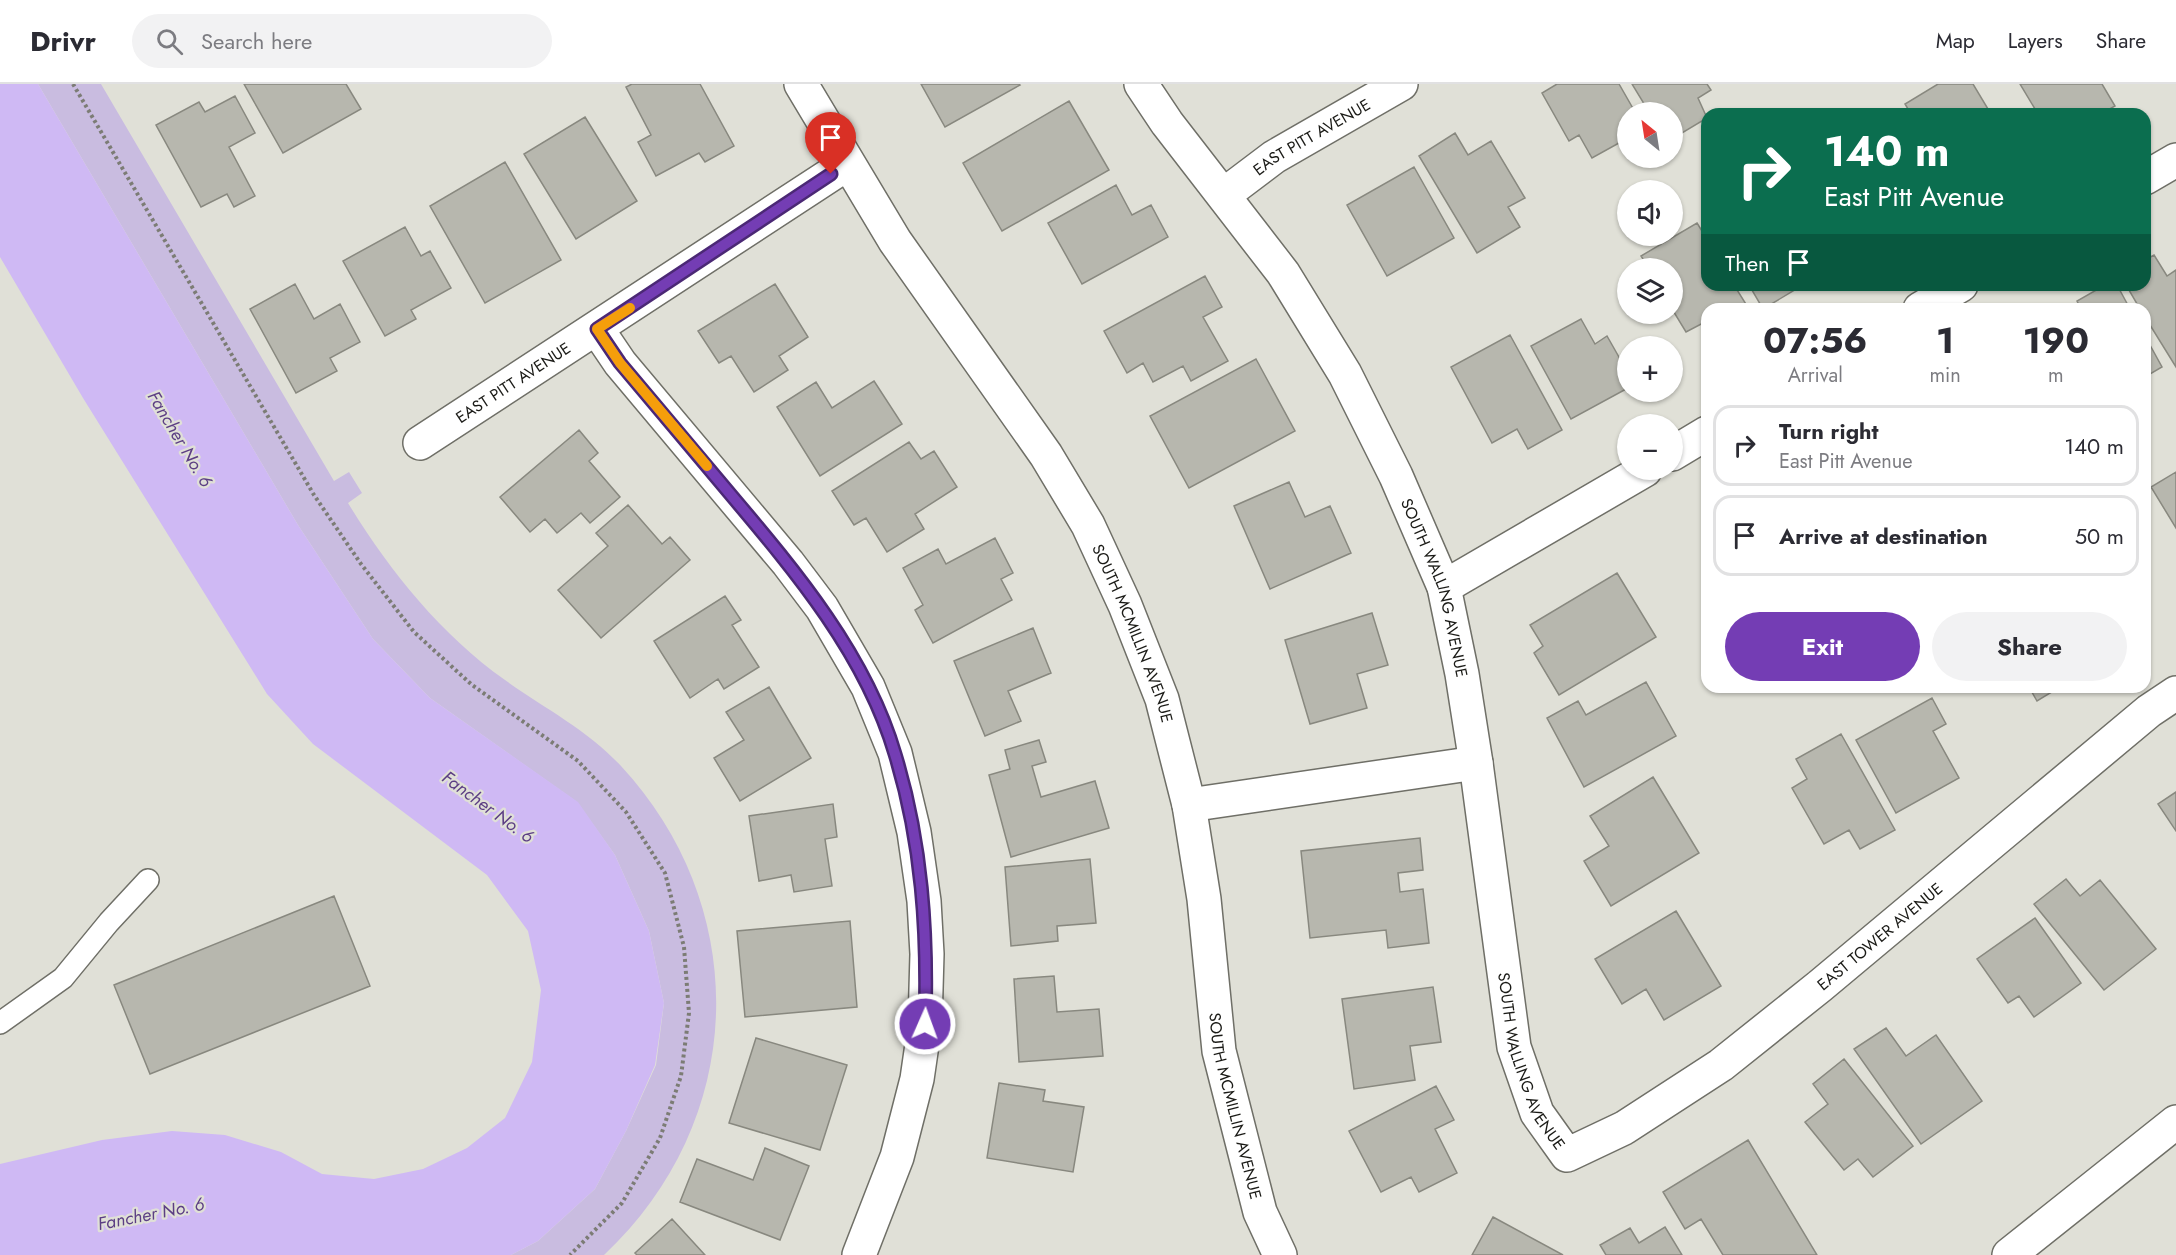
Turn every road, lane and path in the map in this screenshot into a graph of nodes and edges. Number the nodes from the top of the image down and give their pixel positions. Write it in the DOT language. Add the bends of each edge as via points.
graph roads {
  1 [pos="73,84"];
  2 [pos="801,84"];
  3 [pos="1141,84"];
  4 [pos="1401,84"];
  5 [pos="2176,160"];
  6 [pos="847,164"];
  7 [pos="2151,175"];
  8 [pos="1225,194"];
  9 [pos="1951,291"];
  10 [pos="1930,303"];
  11 [pos="597,329"];
  12 [pos="1701,437"];
  13 [pos="420,443"];
  14 [pos="1683,447"];
  15 [pos="1628,480"];
  16 [pos="1444,587"];
  17 [pos="2176,693"];
  18 [pos="1476,763"];
  19 [pos="1190,805"];
  20 [pos="148,880"];
  21 [pos="0,1023"];
  22 [pos="2176,1122"];
  23 [pos="1567,1155"];
  24 [pos="869,1252"];
  25 [pos="2021,1252"];
  26 [pos="570,1255"];
  27 [pos="1280,1255"];
  1 -- 26 [label="path" via="314,495 361,564 414,632 472,685 578,761 626,812 665,873 685,958 689,1013 681,1076 660,1138 622,1203"];
  2 -- 6 [label="street, SOUTH MCMILLIN AVENUE"];
  3 -- 8 [label="street, SOUTH WALLING AVENUE" via="1167,123"];
  4 -- 8 [label="street, EAST PITT AVENUE" via="1274,157"];
  5 -- 7 [label="street"];
  6 -- 11 [label="street, EAST PITT AVENUE"];
  6 -- 19 [label="street, SOUTH MCMILLIN AVENUE" via="895,241 1046,455 1088,525 1162,699"];
  8 -- 16 [label="street, SOUTH WALLING AVENUE" via="1283,273 1345,374 1396,476"];
  9 -- 10 [label="street"];
  11 -- 13 [label="street, EAST PITT AVENUE"];
  11 -- 24 [label="street" via="620,363 822,608 868,687 895,753 914,832 924,901 925,1024 917,1079"];
  12 -- 14 [label="street"];
  15 -- 16 [label="street"];
  16 -- 18 [label="street, SOUTH WALLING AVENUE"];
  17 -- 23 [label="street, EAST TOWER AVENUE" via="1721,1065 1624,1128"];
  18 -- 19 [label="street"];
  18 -- 23 [label="street, SOUTH WALLING AVENUE" via="1514,1047 1538,1113"];
  19 -- 27 [label="street, SOUTH MCMILLIN AVENUE" via="1219,1051 1260,1212"];
  20 -- 21 [label="lane" via="63,978"];
  22 -- 25 [label="street"];
}
